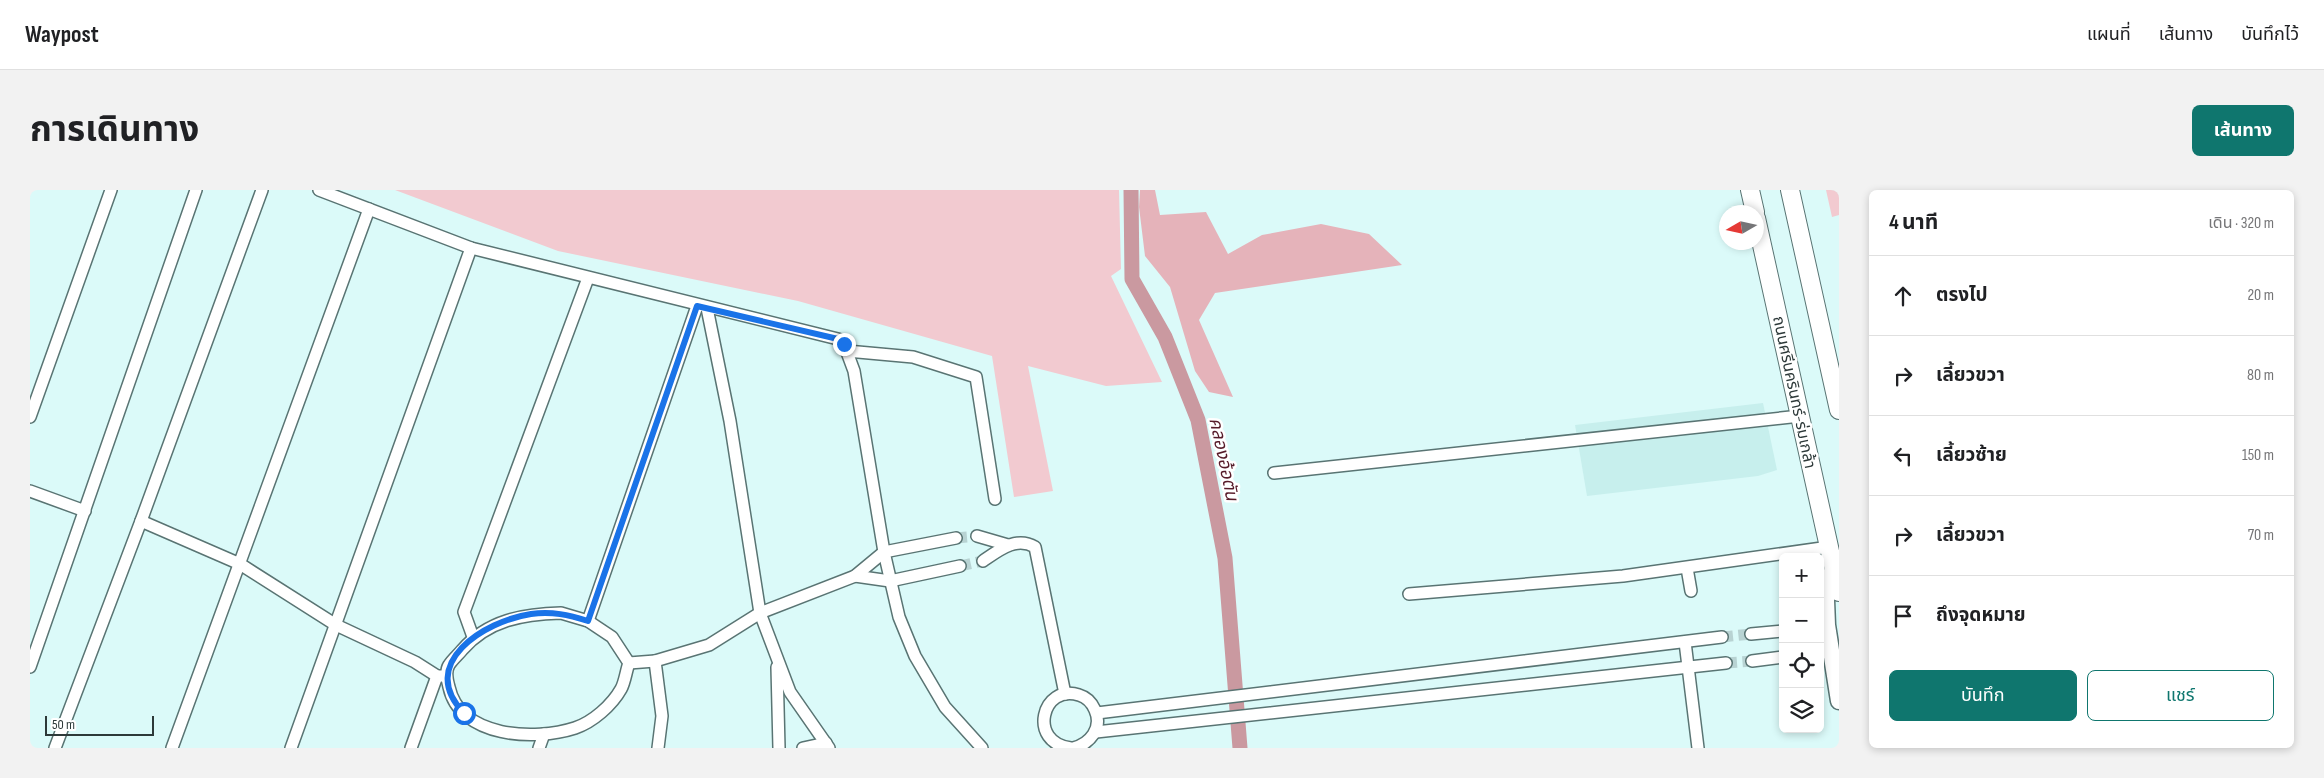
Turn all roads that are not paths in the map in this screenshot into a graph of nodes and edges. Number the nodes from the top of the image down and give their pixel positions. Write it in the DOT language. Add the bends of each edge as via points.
graph roads {
  1 [pos="111,190"];
  2 [pos="196,190"];
  3 [pos="262,190"];
  4 [pos="318,190"];
  5 [pos="1750,190"];
  6 [pos="1790,190"];
  7 [pos="1753,205"];
  8 [pos="369,209"];
  9 [pos="471,248"];
  10 [pos="1763,250"];
  11 [pos="588,278"];
  12 [pos="702,307"];
  13 [pos="847,351"];
  14 [pos="1838,401"];
  15 [pos="1800,416"];
  16 [pos="30,417"];
  17 [pos="1274,473"];
  18 [pos="30,491"];
  19 [pos="995,499"];
  20 [pos="85,511"];
  21 [pos="141,521"];
  22 [pos="977,536"];
  23 [pos="956,538"];
  24 [pos="1008,545"];
  25 [pos="1828,547"];
  26 [pos="884,552"];
  27 [pos="983,561"];
  28 [pos="240,564"];
  29 [pos="960,566"];
  30 [pos="1833,566"];
  31 [pos="1687,568"];
  32 [pos="855,576"];
  33 [pos="890,581"];
  34 [pos="1691,591"];
  35 [pos="1839,592"];
  36 [pos="1409,594"];
  37 [pos="760,613"];
  38 [pos="588,621"];
  39 [pos="336,625"];
  40 [pos="1829,625"];
  41 [pos="1779,630"];
  42 [pos="1751,634"];
  43 [pos="473,637"];
  44 [pos="1722,637"];
  45 [pos="1685,642"];
  46 [pos="1830,651"];
  47 [pos="777,658"];
  48 [pos="1779,658"];
  49 [pos="655,661"];
  50 [pos="1752,661"];
  51 [pos="629,663"];
  52 [pos="1726,663"];
  53 [pos="30,667"];
  54 [pos="1688,668"];
  55 [pos="442,676"];
  56 [pos="1065,694"];
  57 [pos="1839,701"];
  58 [pos="1097,713"];
  59 [pos="1096,732"];
  60 [pos="544,734"];
  61 [pos="828,746"];
  62 [pos="55,748"];
  63 [pos="172,748"];
  64 [pos="291,748"];
  65 [pos="411,748"];
  66 [pos="539,748"];
  67 [pos="658,748"];
  68 [pos="779,748"];
  69 [pos="804,748"];
  70 [pos="982,748"];
  71 [pos="1067,748"];
  72 [pos="1698,748"];
  1 -- 16 [label="street"];
  2 -- 20 [label="street"];
  3 -- 21 [label="street"];
  4 -- 8 [label="street"];
  5 -- 7 [label="main road"];
  6 -- 14 [label="main road"];
  8 -- 9 [label="street"];
  8 -- 28 [label="street"];
  9 -- 11 [label="street"];
  9 -- 39 [label="street"];
  10 -- 15 [label="main road, ถนนศรีนครินทร์-ร่มเกล้า"];
  11 -- 12 [label="street"];
  11 -- 43 [label="street" via="464,612"];
  12 -- 13 [label="street" via="838,339"];
  12 -- 37 [label="street" via="730,421"];
  12 -- 38 [label="street"];
  13 -- 19 [label="street" via="913,357 976,377"];
  13 -- 26 [label="street" via="854,371"];
  15 -- 17 [label="street"];
  15 -- 25 [label="main road, ถนนศรีนครินทร์-ร่มเกล้า"];
  18 -- 20 [label="street"];
  20 -- 53 [label="street"];
  21 -- 28 [label="street"];
  21 -- 62 [label="street"];
  22 -- 24 [label="street"];
  23 -- 26 [label="street"];
  24 -- 27 [label="street"];
  24 -- 56 [label="street" via="1022,542 1035,547"];
  25 -- 30 [label="main road, ถนนศรีนครินทร์-ร่มเกล้า"];
  25 -- 31 [label="street"];
  26 -- 32 [label="street"];
  26 -- 33 [label="street"];
  28 -- 39 [label="street"];
  28 -- 63 [label="street"];
  29 -- 33 [label="street"];
  30 -- 35 [label="main road, ถนนศรีนครินทร์-ร่มเกล้า"];
  30 -- 40 [label="main road, ถนนศรีนครินทร์-ร่มเกล้า" via="1826,600"];
  31 -- 34 [label="street"];
  31 -- 36 [label="street"];
  32 -- 33 [label="street"];
  32 -- 37 [label="street"];
  33 -- 70 [label="street" via="899,617 915,656 946,706"];
  37 -- 47 [label="street"];
  37 -- 49 [label="street" via="709,645"];
  38 -- 43 [label="street" via="561,613 531,614 500,622"];
  38 -- 51 [label="street" via="612,637"];
  39 -- 55 [label="street"];
  39 -- 64 [label="street"];
  40 -- 46 [label="main road, ถนนศรีนครินทร์-ร่มเกล้า"];
  41 -- 42 [label="street"];
  43 -- 55 [label="street"];
  44 -- 45 [label="street"];
  45 -- 54 [label="street"];
  45 -- 58 [label="street"];
  46 -- 57 [label="main road, ถนนศรีนครินทร์-ร่มเกล้า"];
  47 -- 61 [label="street" via="790,692"];
  47 -- 68 [label="street"];
  48 -- 50 [label="street"];
  49 -- 51 [label="street"];
  49 -- 67 [label="street" via="662,716"];
  51 -- 60 [label="street" via="622,689 601,713 576,727"];
  52 -- 54 [label="street"];
  54 -- 59 [label="street"];
  54 -- 72 [label="street"];
  55 -- 60 [label="street" via="452,701 481,725 515,734"];
  55 -- 65 [label="street"];
  56 -- 58 [label="street" via="1081,695"];
  56 -- 71 [label="street" via="1046,708 1043,720 1052,741"];
  58 -- 59 [label="street"];
  59 -- 71 [label="street" via="1090,740"];
  60 -- 66 [label="street"];
  61 -- 69 [label="street"];
}
